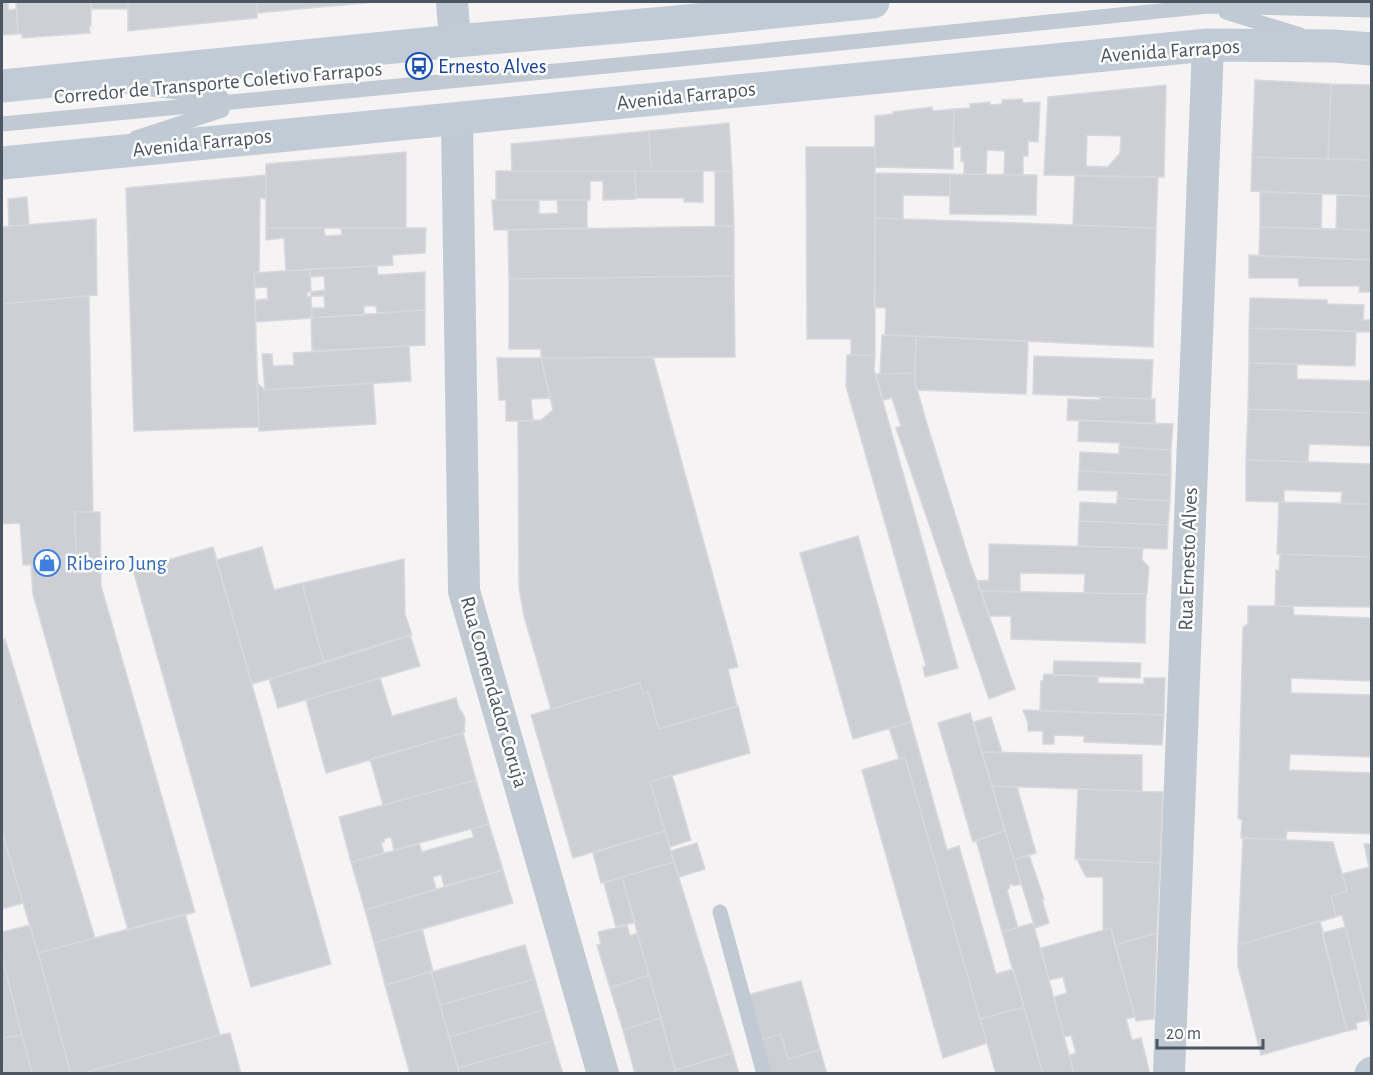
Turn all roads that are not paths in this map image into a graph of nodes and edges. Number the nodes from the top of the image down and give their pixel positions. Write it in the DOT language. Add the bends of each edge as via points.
graph roads {
  1 [pos="452,2"];
  2 [pos="873,2"];
  3 [pos="1224,2"];
  4 [pos="1209,6"];
  5 [pos="1371,9"];
  6 [pos="455,40"];
  7 [pos="1208,45"];
  8 [pos="1334,46"];
  9 [pos="1371,49"];
  10 [pos="75,80"];
  11 [pos="2,86"];
  12 [pos="251,101"];
  13 [pos="457,118"];
  14 [pos="2,124"];
  15 [pos="82,155"];
  16 [pos="2,163"];
  17 [pos="720,912"];
  18 [pos="603,1074"];
  19 [pos="764,1074"];
  20 [pos="1169,1074"];
  1 -- 6 [label="street"];
  2 -- 6 [label="main road"];
  3 -- 4 [label="lane"];
  4 -- 5 [label="lane, Corredor de Transporte Coletivo Farrapos"];
  4 -- 8 [label="lane"];
  4 -- 12 [label="lane, Corredor de Transporte Coletivo Farrapos"];
  6 -- 10 [label="main road"];
  7 -- 8 [label="main road, Avenida Farrapos"];
  7 -- 13 [label="main road, Avenida Farrapos"];
  7 -- 20 [label="street, Rua Ernesto Alves"];
  8 -- 9 [label="main road, Avenida Farrapos"];
  10 -- 11 [label="main road"];
  10 -- 12 [label="lane"];
  12 -- 14 [label="lane, Corredor de Transporte Coletivo Farrapos"];
  12 -- 15 [label="lane"];
  13 -- 15 [label="main road, Avenida Farrapos"];
  13 -- 18 [label="street, Rua Comendador Coruja" via="464,591"];
  15 -- 16 [label="main road, Avenida Farrapos"];
  17 -- 19 [label="lane"];
}
